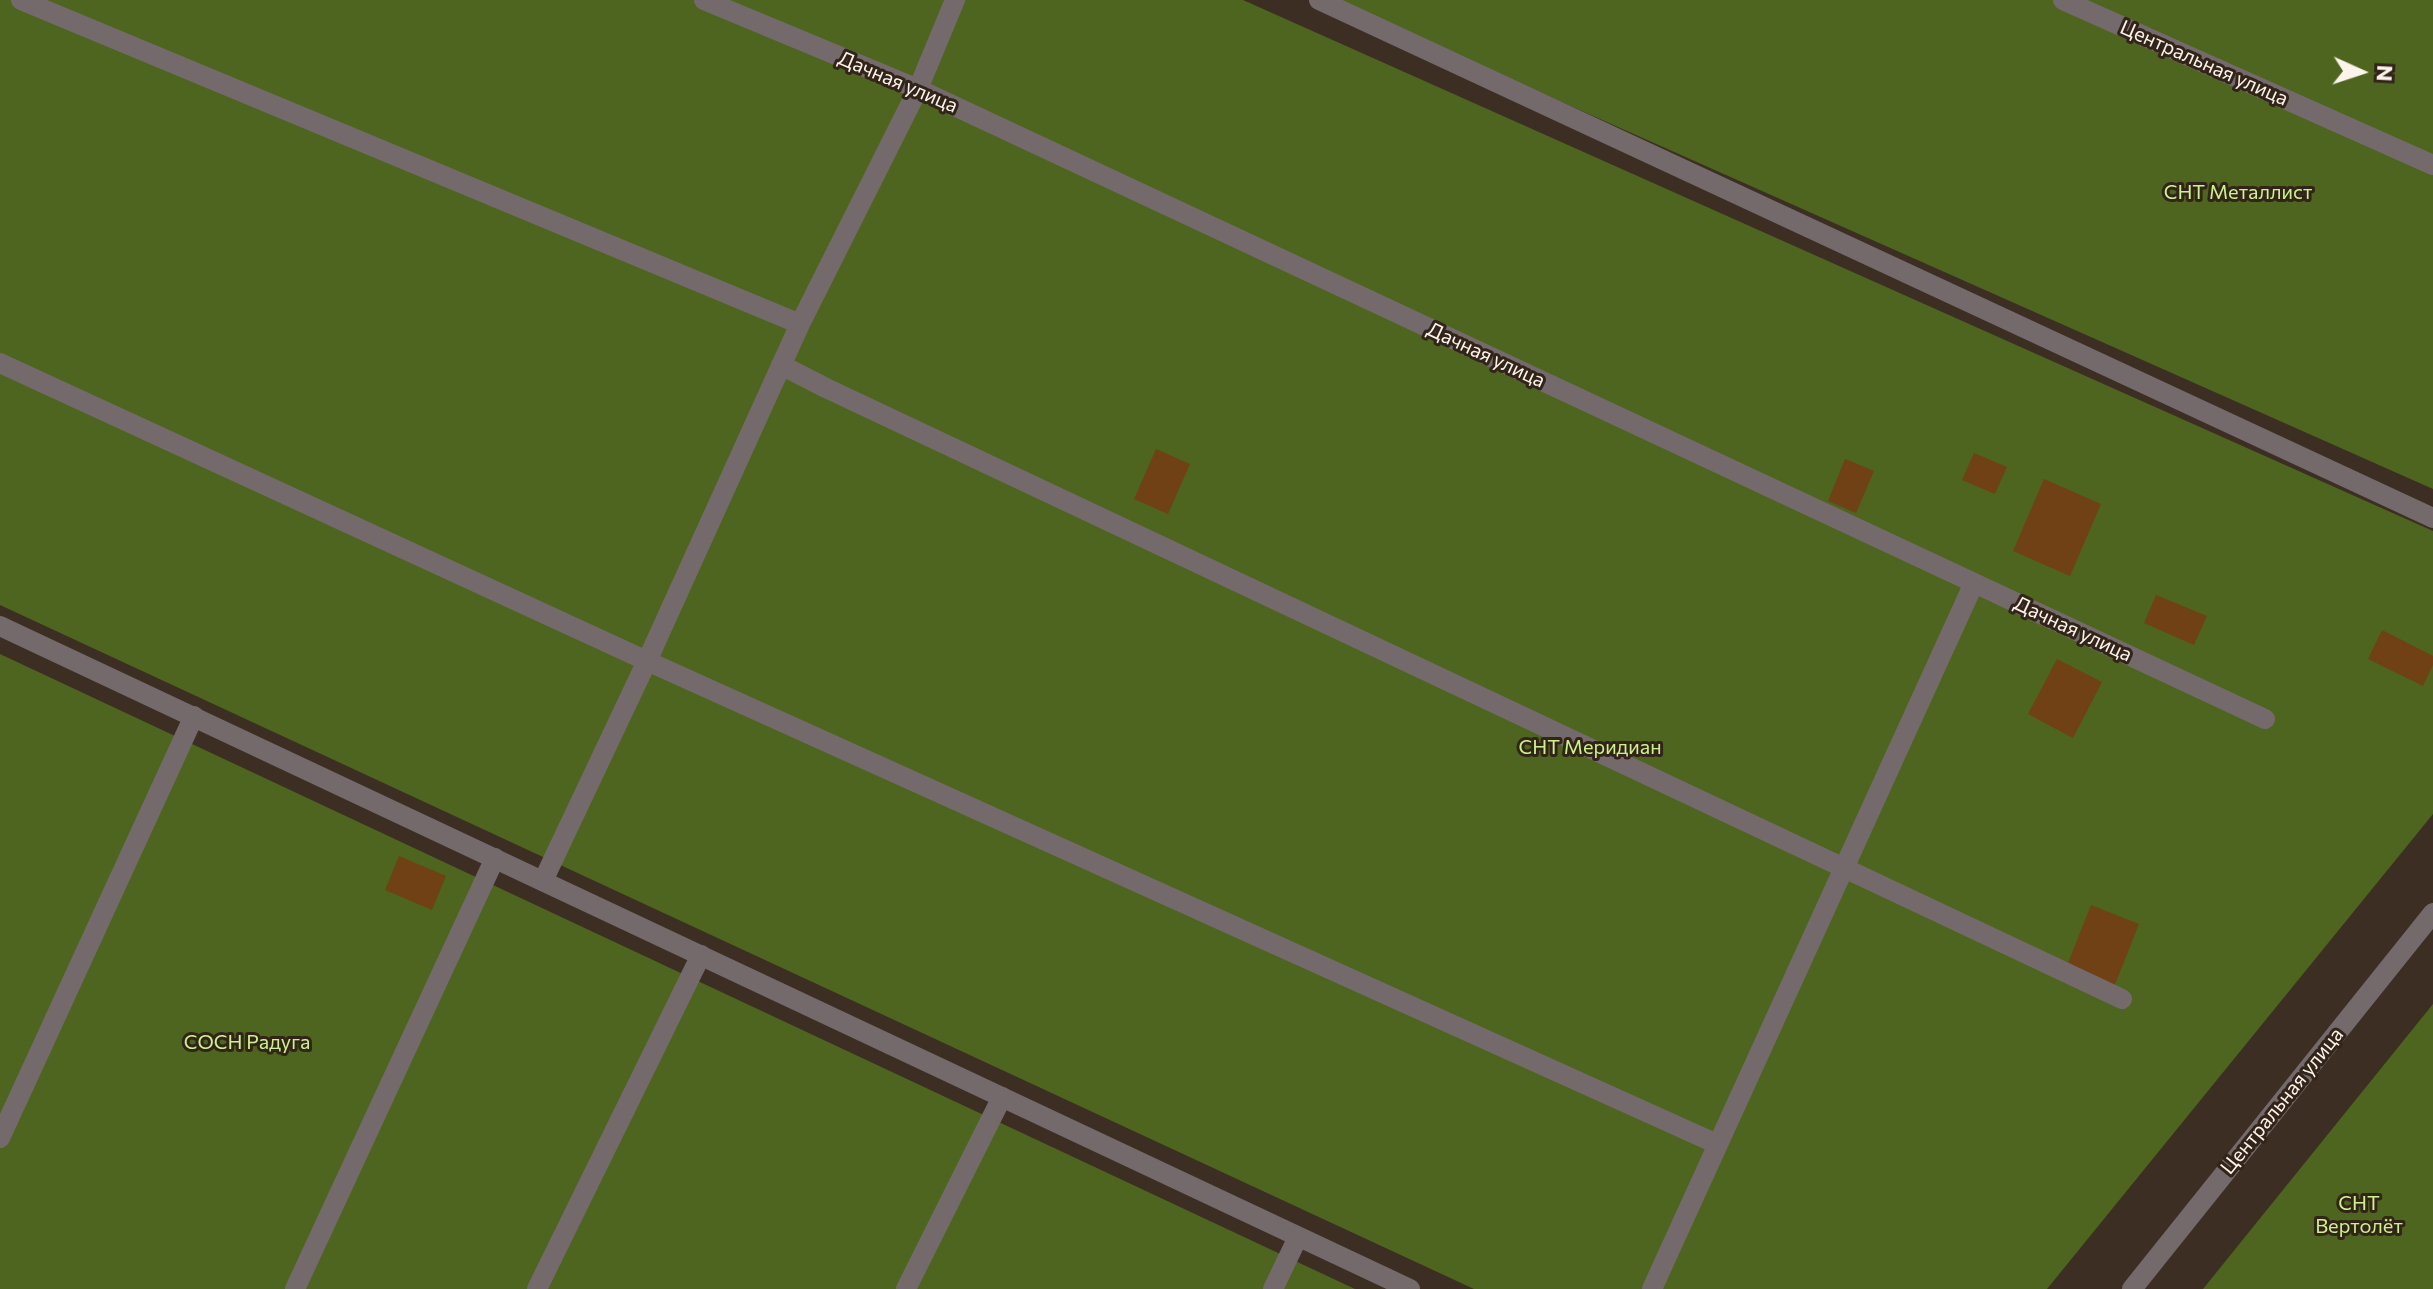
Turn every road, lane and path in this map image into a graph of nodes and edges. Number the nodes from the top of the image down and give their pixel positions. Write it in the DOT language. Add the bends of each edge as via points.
graph roads {
  1 [pos="21,0"];
  2 [pos="704,0"];
  3 [pos="955,0"];
  4 [pos="1319,0"];
  5 [pos="2063,0"];
  6 [pos="918,89"];
  7 [pos="2433,165"];
  8 [pos="800,324"];
  9 [pos="0,363"];
  10 [pos="781,365"];
  11 [pos="2433,518"];
  12 [pos="1974,583"];
  13 [pos="0,626"];
  14 [pos="647,661"];
  15 [pos="194,716"];
  16 [pos="2265,719"];
  17 [pos="495,858"];
  18 [pos="1845,869"];
  19 [pos="543,881"];
  20 [pos="2433,913"];
  21 [pos="701,955"];
  22 [pos="2122,999"];
  23 [pos="1002,1097"];
  24 [pos="0,1138"];
  25 [pos="1717,1144"];
  26 [pos="1298,1237"];
  27 [pos="295,1289"];
  28 [pos="537,1289"];
  29 [pos="906,1289"];
  30 [pos="1273,1289"];
  31 [pos="1410,1289"];
  32 [pos="1652,1289"];
  33 [pos="2132,1289"];
  1 -- 8 [label="street"];
  2 -- 6 [label="street, Дачная улица"];
  3 -- 6 [label="street"];
  4 -- 11 [label="street"];
  5 -- 7 [label="street, Центральная улица"];
  6 -- 8 [label="street"];
  6 -- 12 [label="street, Дачная улица"];
  8 -- 10 [label="street"];
  9 -- 14 [label="street"];
  10 -- 14 [label="street"];
  10 -- 18 [label="street"];
  12 -- 16 [label="street, Дачная улица"];
  12 -- 18 [label="street"];
  13 -- 15 [label="street"];
  14 -- 19 [label="street"];
  14 -- 25 [label="street"];
  15 -- 17 [label="street"];
  15 -- 24 [label="street"];
  17 -- 19 [label="street"];
  17 -- 27 [label="street"];
  18 -- 22 [label="street"];
  18 -- 25 [label="street"];
  19 -- 21 [label="street"];
  20 -- 33 [label="street, Центральная улица"];
  21 -- 23 [label="street"];
  21 -- 28 [label="street"];
  23 -- 26 [label="street"];
  23 -- 29 [label="street"];
  25 -- 32 [label="street"];
  26 -- 30 [label="street"];
  26 -- 31 [label="street"];
}
